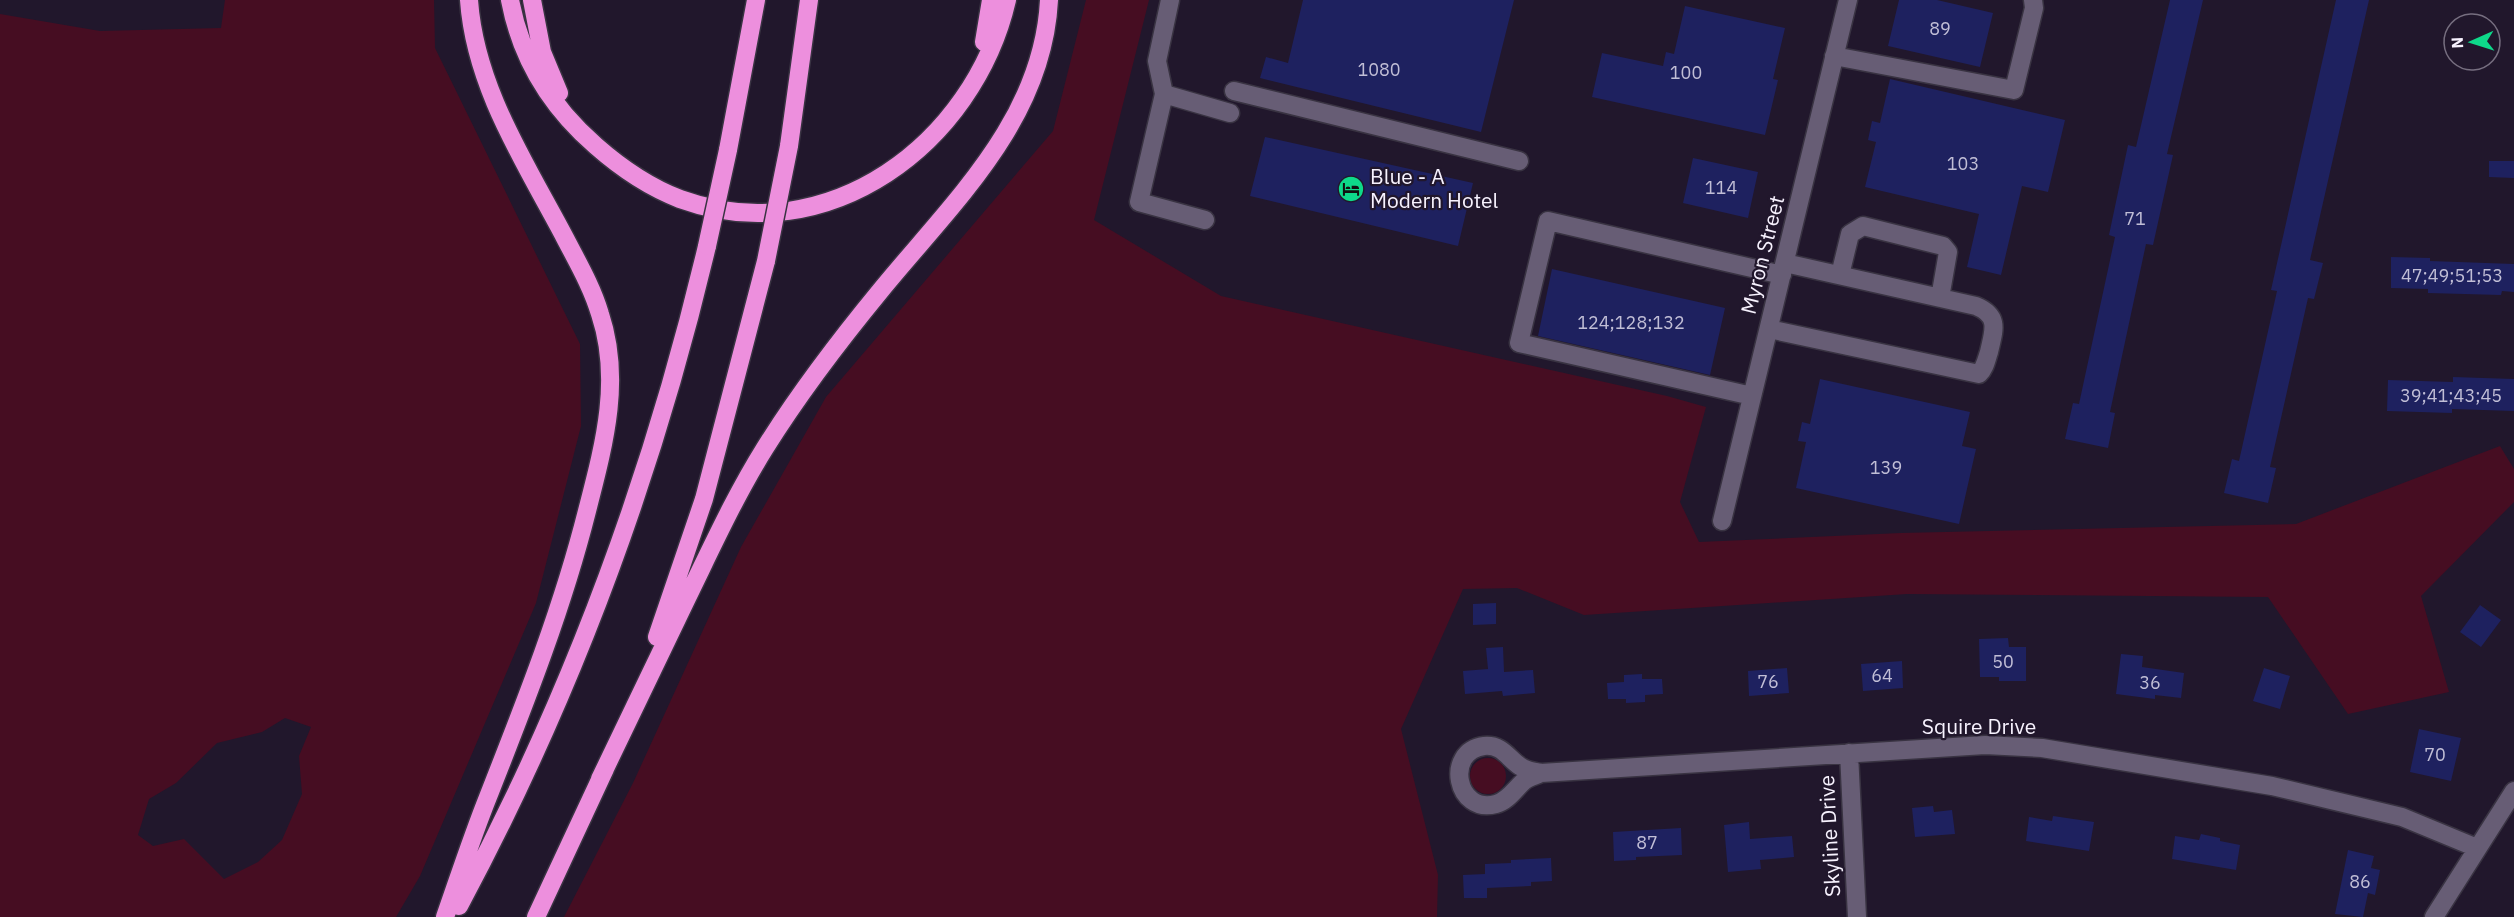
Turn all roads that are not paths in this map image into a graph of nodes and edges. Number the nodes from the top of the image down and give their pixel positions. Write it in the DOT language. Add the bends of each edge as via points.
graph roads {
  1 [pos="469,0"];
  2 [pos="510,0"];
  3 [pos="532,0"];
  4 [pos="756,0"];
  5 [pos="809,0"];
  6 [pos="991,0"];
  7 [pos="1007,0"];
  8 [pos="1049,0"];
  9 [pos="1170,0"];
  10 [pos="1848,0"];
  11 [pos="2033,0"];
  12 [pos="1834,56"];
  13 [pos="1234,91"];
  14 [pos="1164,94"];
  15 [pos="1230,112"];
  16 [pos="938,131"];
  17 [pos="597,146"];
  18 [pos="1519,161"];
  19 [pos="1205,220"];
  20 [pos="1783,269"];
  21 [pos="1840,275"];
  22 [pos="1940,298"];
  23 [pos="1769,329"];
  24 [pos="1752,396"];
  25 [pos="1722,521"];
  26 [pos="1849,753"];
  27 [pos="1541,773"];
  28 [pos="600,779"];
  29 [pos="2514,791"];
  30 [pos="2477,848"];
  31 [pos="445,917"];
  32 [pos="453,917"];
  33 [pos="536,917"];
  34 [pos="1857,917"];
  35 [pos="2434,917"];
  1 -- 31 [label="highway" via="474,42 488,88 597,303 608,346 611,395 604,442 560,608"];
  2 -- 17 [label="highway" via="521,39 544,88 563,114"];
  3 -- 17 [label="highway" via="537,34 554,83"];
  4 -- 32 [label="highway, bridge" via="707,246 659,423 594,610 529,764"];
  5 -- 28 [label="highway, bridge" via="789,146 728,417 657,638"];
  6 -- 16 [label="highway" via="975,69"];
  7 -- 16 [label="highway" via="981,72"];
  8 -- 28 [label="highway" via="1039,62 1015,121 975,176 835,346 770,441 712,547"];
  9 -- 14 [label="street" via="1157,61"];
  10 -- 12 [label="street, Myron Street"];
  11 -- 12 [label="street" via="2013,90"];
  12 -- 20 [label="street, Myron Street"];
  13 -- 18 [label="street"];
  14 -- 15 [label="street"];
  14 -- 19 [label="street" via="1139,202"];
  16 -- 17 [label="highway" via="896,168 861,189 824,203 773,211 724,210 681,199 638,177"];
  20 -- 21 [label="street"];
  20 -- 23 [label="street, Myron Street"];
  20 -- 24 [label="street" via="1548,221 1520,343"];
  21 -- 22 [label="street"];
  21 -- 22 [label="street" via="1850,234 1863,226 1943,246 1948,252"];
  22 -- 23 [label="street" via="1976,306 1992,319 1995,328 1984,369 1979,374"];
  23 -- 24 [label="street, Myron Street"];
  24 -- 25 [label="street, Myron Street"];
  26 -- 27 [label="street, Squire Drive"];
  26 -- 30 [label="street, Squire Drive" via="1985,745 2042,748 2272,786 2402,817"];
  26 -- 34 [label="street, Skyline Drive"];
  28 -- 33 [label="highway"];
  29 -- 30 [label="street"];
  30 -- 35 [label="street"];
}
